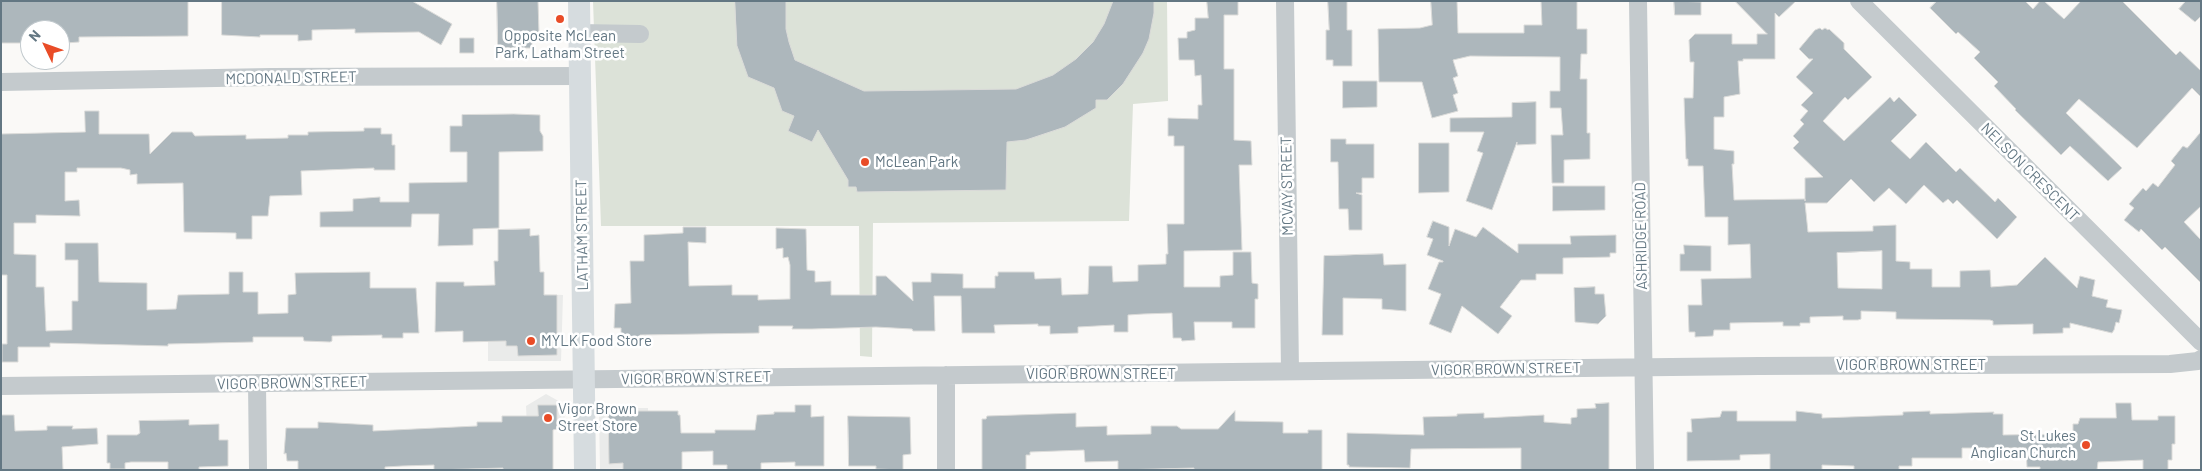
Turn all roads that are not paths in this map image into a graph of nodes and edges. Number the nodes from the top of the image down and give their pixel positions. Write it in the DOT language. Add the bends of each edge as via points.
graph roads {
  1 [pos="579,1"];
  2 [pos="1285,1"];
  3 [pos="1638,1"];
  4 [pos="1859,1"];
  5 [pos="579,33"];
  6 [pos="640,34"];
  7 [pos="580,76"];
  8 [pos="1,82"];
  9 [pos="2201,342"];
  10 [pos="2201,359"];
  11 [pos="1644,367"];
  12 [pos="1290,370"];
  13 [pos="946,375"];
  14 [pos="584,379"];
  15 [pos="257,383"];
  16 [pos="1,386"];
  17 [pos="258,470"];
  18 [pos="584,470"];
  19 [pos="946,470"];
  20 [pos="1645,470"];
  1 -- 5 [label="main road, LATHAM STREET"];
  2 -- 12 [label="street, MCVAY STREET"];
  3 -- 11 [label="street, ASHRIDGE ROAD"];
  4 -- 9 [label="street, NELSON CRESCENT"];
  5 -- 6 [label="street"];
  5 -- 7 [label="main road, LATHAM STREET"];
  7 -- 8 [label="street, MCDONALD STREET"];
  7 -- 14 [label="main road, LATHAM STREET"];
  10 -- 11 [label="street, VIGOR BROWN STREET" via="2170,364"];
  11 -- 12 [label="street, VIGOR BROWN STREET"];
  11 -- 20 [label="street, ASHRIDGE ROAD"];
  12 -- 13 [label="street, VIGOR BROWN STREET"];
  13 -- 14 [label="street, VIGOR BROWN STREET"];
  13 -- 19 [label="street"];
  14 -- 15 [label="street, VIGOR BROWN STREET"];
  14 -- 18 [label="main road, LATHAM STREET"];
  15 -- 16 [label="street, VIGOR BROWN STREET"];
  15 -- 17 [label="street"];
}
